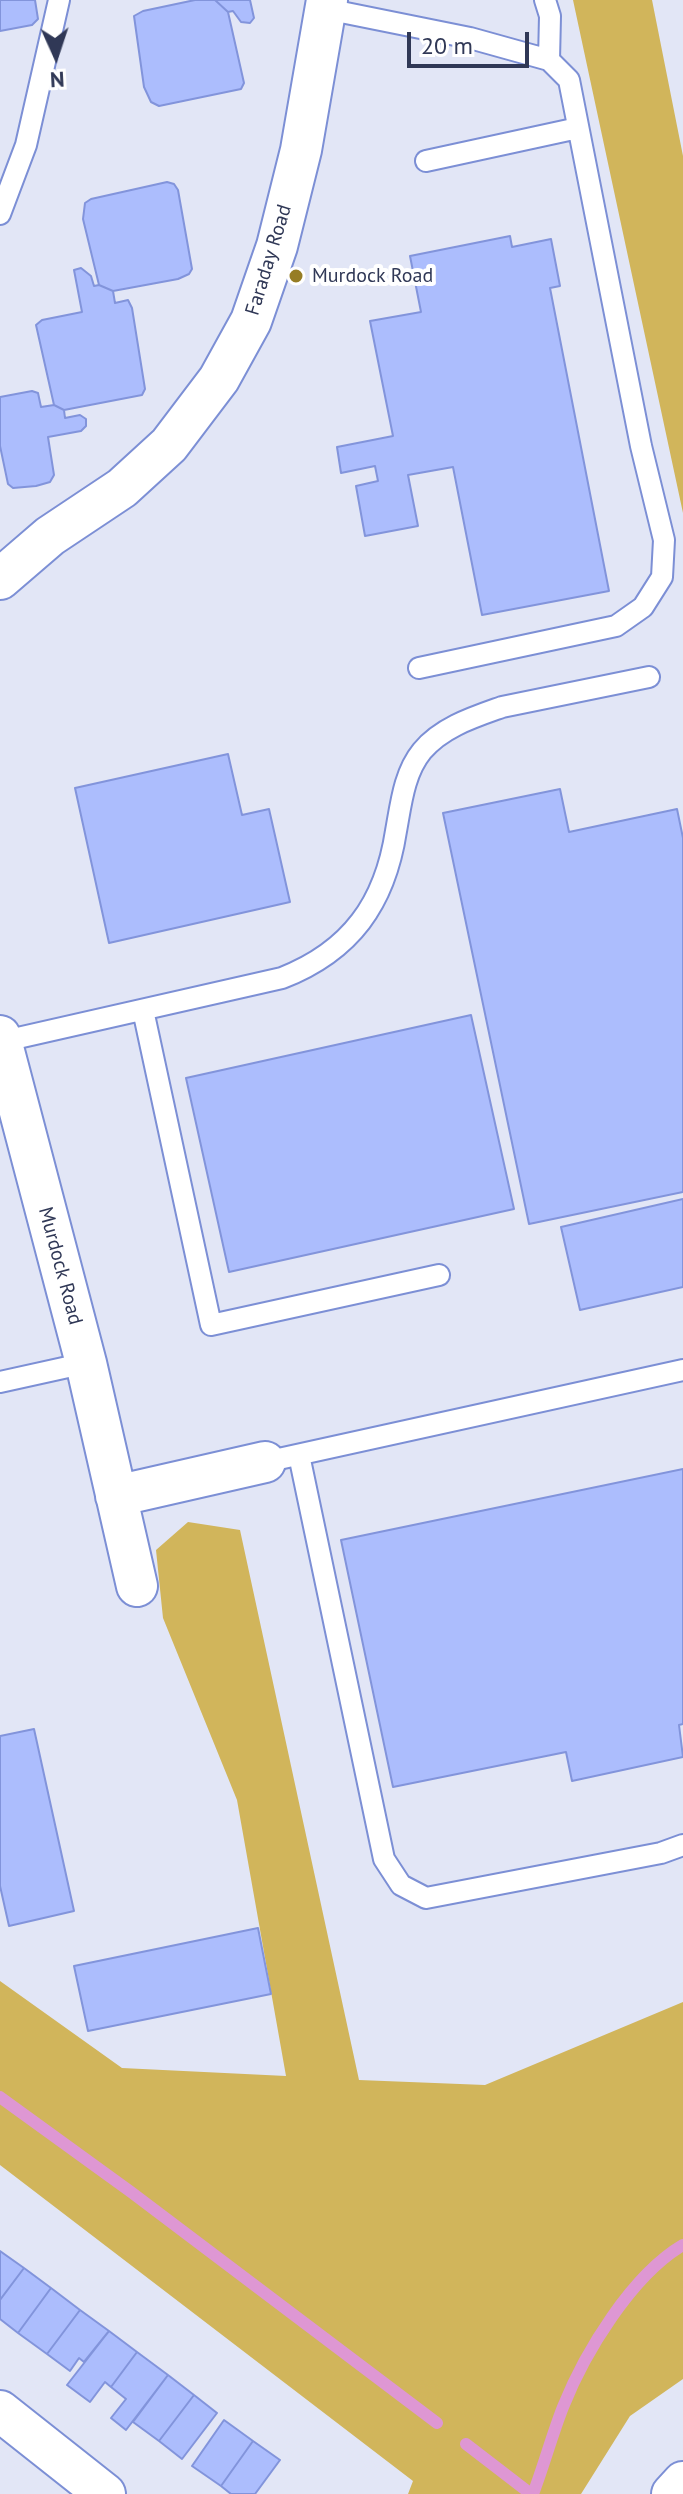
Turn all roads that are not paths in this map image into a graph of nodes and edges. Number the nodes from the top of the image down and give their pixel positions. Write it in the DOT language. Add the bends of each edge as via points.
graph roads {
  1 [pos="59,0"];
  2 [pos="545,0"];
  3 [pos="327,4"];
  4 [pos="549,60"];
  5 [pos="578,128"];
  6 [pos="426,161"];
  7 [pos="0,214"];
  8 [pos="50,536"];
  9 [pos="0,546"];
  10 [pos="0,579"];
  11 [pos="419,668"];
  12 [pos="649,677"];
  13 [pos="143,1010"];
  14 [pos="0,1040"];
  15 [pos="10,1116"];
  16 [pos="439,1275"];
  17 [pos="86,1363"];
  18 [pos="683,1370"];
  19 [pos="0,1382"];
  20 [pos="282,1458"];
  21 [pos="116,1496"];
  22 [pos="137,1586"];
  23 [pos="683,1845"];
  24 [pos="0,2411"];
  25 [pos="683,2482"];
  26 [pos="105,2494"];
  27 [pos="672,2494"];
  1 -- 7 [label="lane" via="26,145"];
  2 -- 4 [label="lane"];
  3 -- 4 [label="lane"];
  3 -- 8 [label="street, Faraday Road" via="301,150 251,321 219,379 169,445 122,488"];
  4 -- 5 [label="lane" via="569,80"];
  5 -- 6 [label="lane"];
  5 -- 11 [label="lane" via="664,540 662,577 643,607 616,626"];
  8 -- 9 [label="street, Faraday Road"];
  8 -- 10 [label="street, Faraday Road"];
  12 -- 13 [label="lane" via="502,707 437,736 411,767 390,863 373,905 343,943 282,978"];
  13 -- 14 [label="lane"];
  13 -- 16 [label="lane" via="211,1325"];
  14 -- 15 [label="street, Murdock Road"];
  15 -- 17 [label="street, Murdock Road"];
  17 -- 19 [label="lane"];
  17 -- 21 [label="street, Murdock Road"];
  18 -- 20 [label="lane"];
  20 -- 21 [label="street"];
  20 -- 23 [label="lane" via="384,1859 401,1885 426,1898"];
  21 -- 22 [label="street, Murdock Road"];
  24 -- 26 [label="street"];
  25 -- 27 [label="street"];
}
